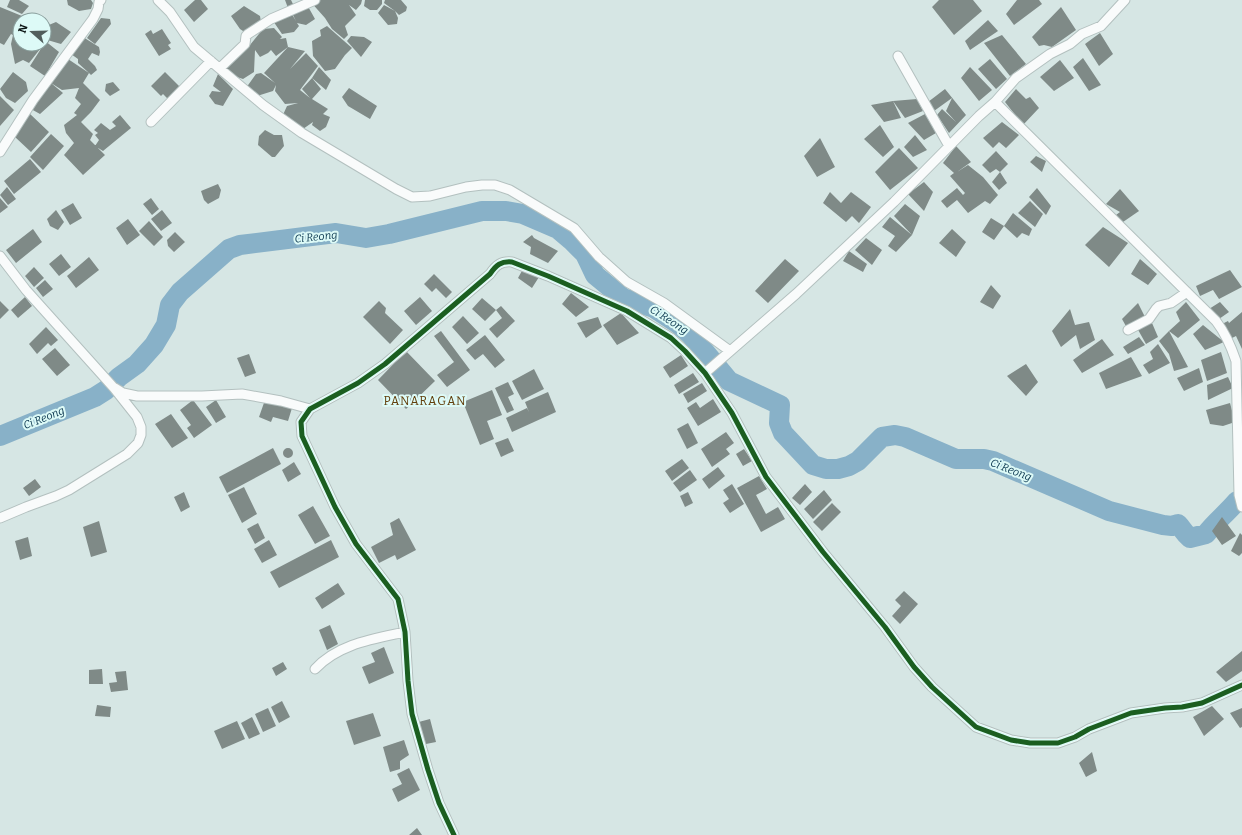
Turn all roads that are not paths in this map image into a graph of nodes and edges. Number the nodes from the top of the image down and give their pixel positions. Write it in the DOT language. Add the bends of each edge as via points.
graph roads {
  1 [pos="101,0"];
  2 [pos="158,0"];
  3 [pos="314,0"];
  4 [pos="1125,0"];
  5 [pos="898,56"];
  6 [pos="211,61"];
  7 [pos="220,68"];
  8 [pos="995,102"];
  9 [pos="151,122"];
  10 [pos="949,146"];
  11 [pos="0,152"];
  12 [pos="0,256"];
  13 [pos="1187,292"];
  14 [pos="1128,330"];
  15 [pos="728,353"];
  16 [pos="708,370"];
  17 [pos="114,388"];
  18 [pos="310,409"];
  19 [pos="1242,506"];
  20 [pos="0,518"];
  21 [pos="405,632"];
  22 [pos="315,670"];
  23 [pos="1242,685"];
  24 [pos="454,835"];
  1 -- 11 [label="street" via="93,19 33,100"];
  2 -- 6 [label="street" via="170,12 194,47"];
  3 -- 7 [label="street" via="271,19 248,34 245,44"];
  4 -- 8 [label="street" via="1101,26 1082,34 1016,78"];
  5 -- 10 [label="street"];
  6 -- 7 [label="street"];
  6 -- 9 [label="street"];
  7 -- 15 [label="street" via="263,106 296,129 409,195 430,196 482,185 495,185 510,190 574,228 599,257 627,282 664,303"];
  8 -- 10 [label="street"];
  8 -- 13 [label="street"];
  10 -- 15 [label="street" via="920,177 796,294"];
  12 -- 17 [label="street" via="26,290"];
  13 -- 14 [label="street" via="1171,303 1159,306 1149,319"];
  13 -- 19 [label="street" via="1224,330 1236,361 1239,495"];
  15 -- 16 [label="street"];
  16 -- 18 [label="street" via="671,338 627,311 548,276 506,262 497,265 490,274 385,364 358,383"];
  16 -- 23 [label="street" via="766,477 914,667 976,727 1011,740 1058,743 1131,714 1202,703"];
  17 -- 18 [label="street" via="137,396 242,394 281,400"];
  17 -- 20 [label="street" via="141,427 138,443 127,454 69,490"];
  18 -- 21 [label="street" via="301,422 302,436 335,507 356,544 398,598"];
  21 -- 22 [label="street" via="358,643 333,653"];
  21 -- 24 [label="street" via="412,714 430,776"];
}
